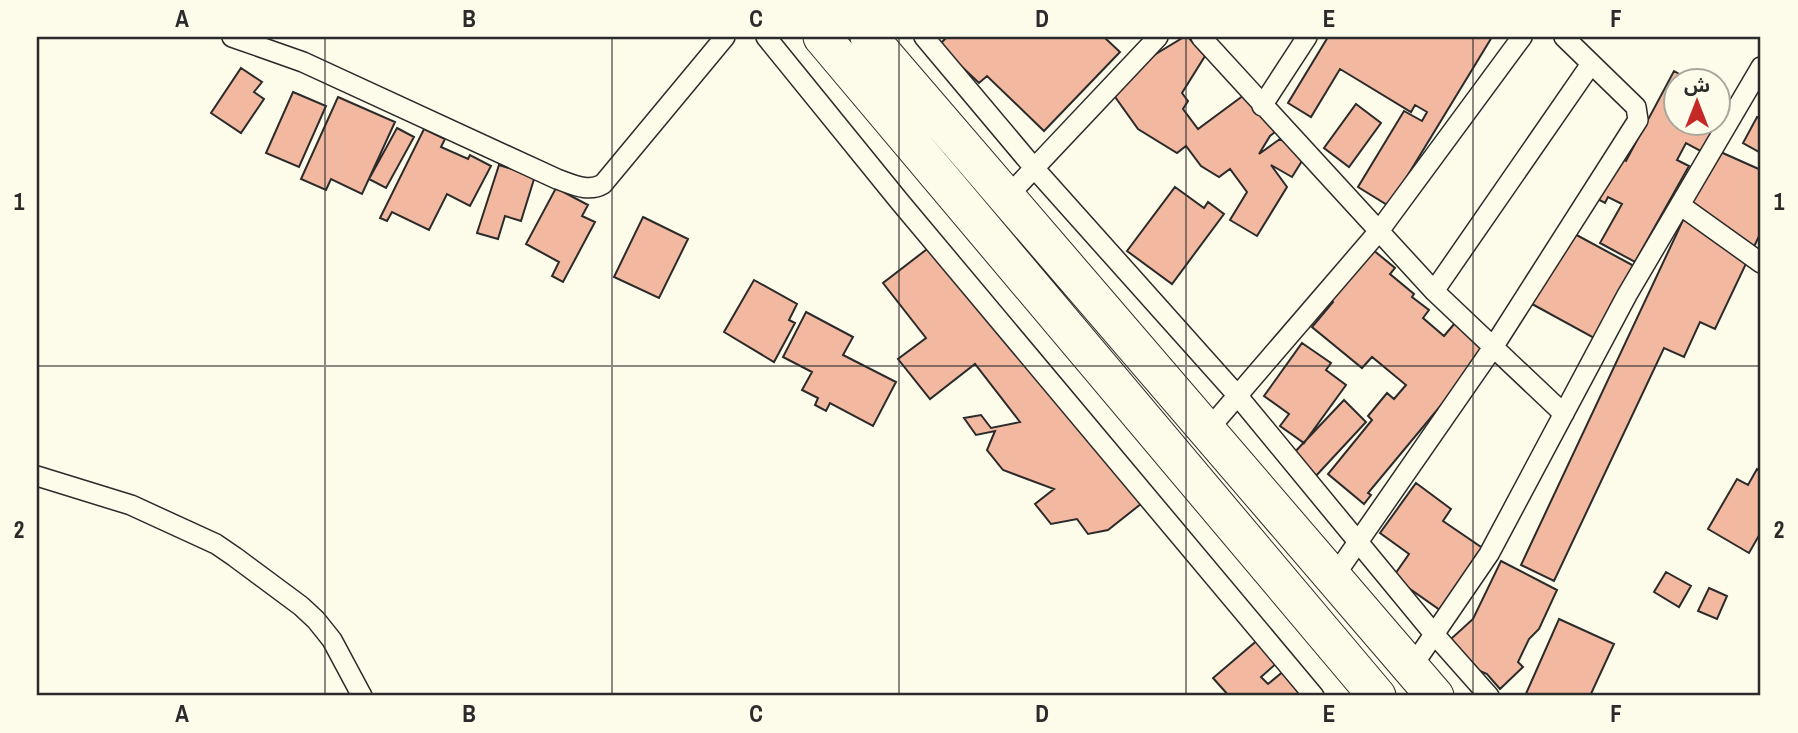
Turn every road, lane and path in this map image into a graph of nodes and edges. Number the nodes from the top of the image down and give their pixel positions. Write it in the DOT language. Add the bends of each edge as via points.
graph roads {
  1 [pos="232,37"];
  2 [pos="725,37"];
  3 [pos="766,37"];
  4 [pos="822,37"];
  5 [pos="869,37"];
  6 [pos="924,37"];
  7 [pos="1158,37"];
  8 [pos="1201,37"];
  9 [pos="1307,37"];
  10 [pos="1522,37"];
  11 [pos="1564,37"];
  12 [pos="1591,64"];
  13 [pos="1761,67"];
  14 [pos="1754,94"];
  15 [pos="1262,106"];
  16 [pos="1035,169"];
  17 [pos="1007,197"];
  18 [pos="1680,205"];
  19 [pos="1379,231"];
  20 [pos="1761,263"];
  21 [pos="1434,291"];
  22 [pos="1492,349"];
  23 [pos="1237,396"];
  24 [pos="1564,414"];
  25 [pos="1207,431"];
  26 [pos="37,476"];
  27 [pos="1358,541"];
  28 [pos="1334,578"];
  29 [pos="1434,634"];
  30 [pos="1411,668"];
  31 [pos="362,696"];
  32 [pos="1314,696"];
  33 [pos="1377,696"];
  34 [pos="1436,696"];
  35 [pos="1489,696"];
  1 -- 2 [label="street" via="303,62 557,179 596,188"];
  3 -- 32 [label="street"];
  4 -- 33 [label="highway"];
  5 -- 17 [label="highway"];
  6 -- 16 [label="street"];
  7 -- 16 [label="street"];
  8 -- 15 [label="street"];
  9 -- 15 [label="street"];
  10 -- 19 [label="street"];
  11 -- 12 [label="street"];
  12 -- 21 [label="street"];
  12 -- 22 [label="street" via="1636,107 1637,120"];
  13 -- 14 [label="street"];
  14 -- 18 [label="street"];
  15 -- 19 [label="street"];
  16 -- 17 [label="street"];
  16 -- 23 [label="street"];
  17 -- 25 [label="highway"];
  18 -- 20 [label="street"];
  18 -- 24 [label="street"];
  19 -- 21 [label="street"];
  19 -- 23 [label="street"];
  21 -- 22 [label="street"];
  22 -- 24 [label="street"];
  22 -- 27 [label="street"];
  23 -- 25 [label="street"];
  23 -- 27 [label="street"];
  24 -- 29 [label="street" via="1489,554"];
  25 -- 28 [label="highway"];
  26 -- 31 [label="street" via="131,505 235,557 316,620"];
  27 -- 28 [label="street"];
  27 -- 29 [label="street"];
  28 -- 30 [label="highway"];
  29 -- 30 [label="street"];
  29 -- 35 [label="street"];
  30 -- 34 [label="highway"];
}
